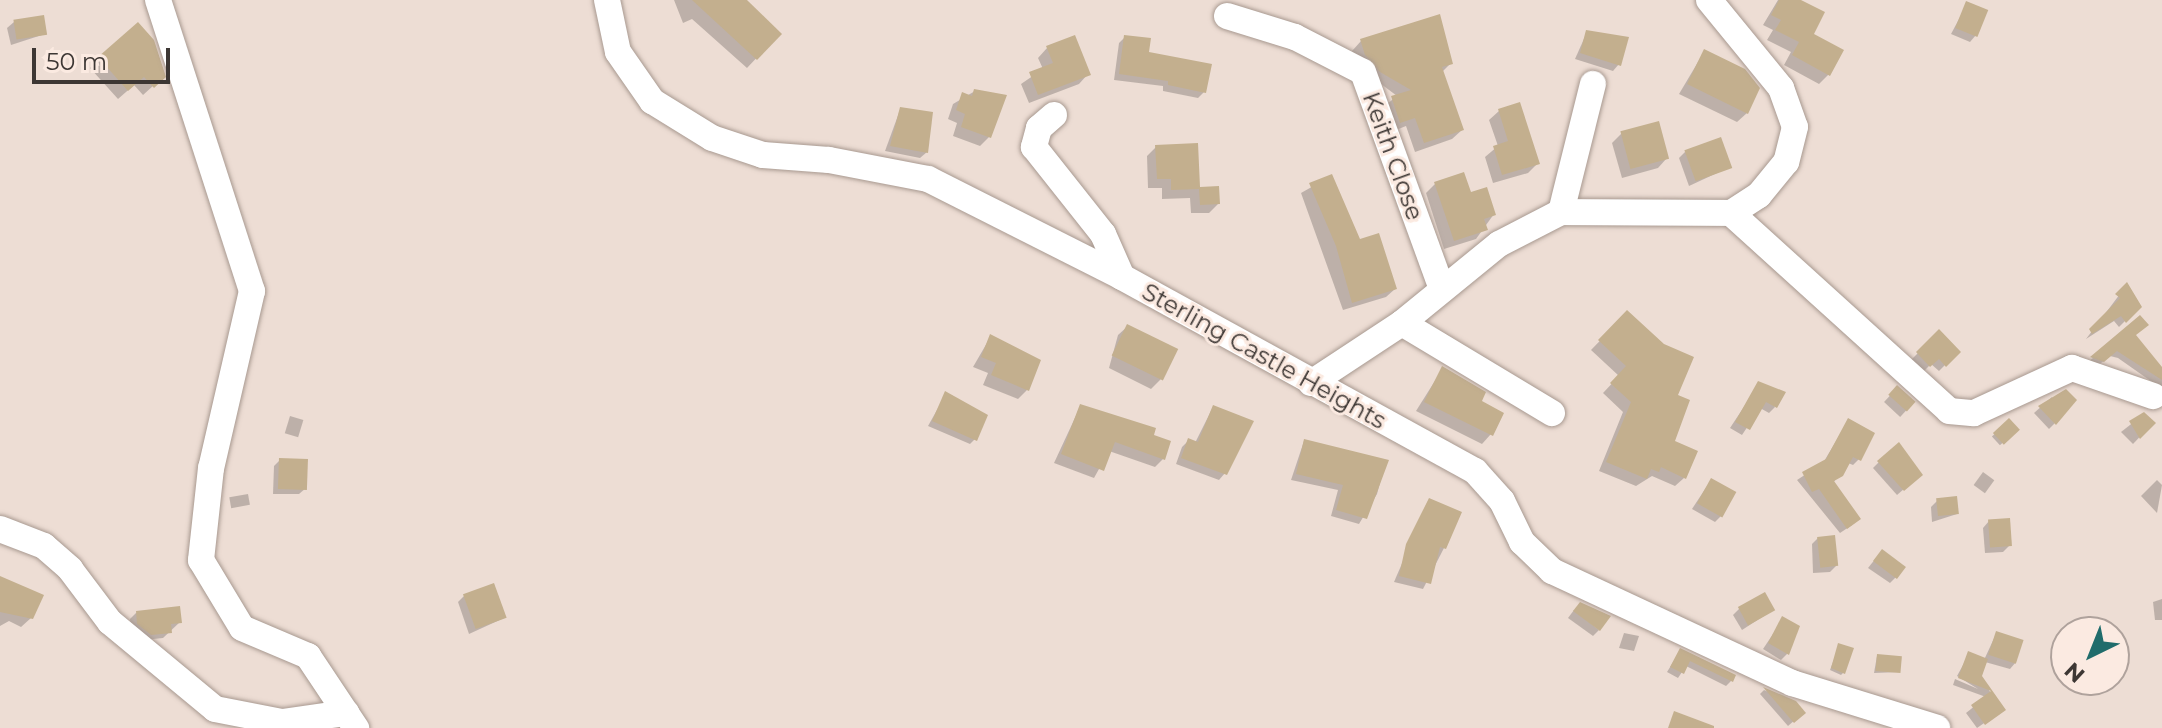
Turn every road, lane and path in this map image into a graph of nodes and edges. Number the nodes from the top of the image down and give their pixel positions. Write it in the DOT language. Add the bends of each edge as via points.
graph roads {
  1 [pos="158,0"];
  2 [pos="607,0"];
  3 [pos="1709,0"];
  4 [pos="1227,16"];
  5 [pos="1593,84"];
  6 [pos="1054,115"];
  7 [pos="1561,212"];
  8 [pos="1731,213"];
  9 [pos="1122,277"];
  10 [pos="1442,289"];
  11 [pos="1402,323"];
  12 [pos="1311,383"];
  13 [pos="2153,396"];
  14 [pos="1552,413"];
  15 [pos="0,529"];
  16 [pos="351,721"];
  17 [pos="1937,728"];
  1 -- 16 [label="street" via="252,291 211,468 201,560 242,628 308,656"];
  2 -- 9 [label="street, Sterling Castle Heights" via="618,52 652,101 712,138 763,155 829,160 928,179"];
  3 -- 8 [label="street" via="1781,88 1795,127 1786,162 1759,195"];
  4 -- 10 [label="street, Keith Close" via="1295,37 1363,72"];
  5 -- 7 [label="street"];
  6 -- 9 [label="street" via="1039,128 1034,147 1103,234"];
  7 -- 8 [label="street"];
  7 -- 10 [label="street" via="1499,244"];
  8 -- 13 [label="street" via="1949,411 1974,413 2072,368"];
  9 -- 12 [label="street, Sterling Castle Heights"];
  10 -- 11 [label="street"];
  11 -- 12 [label="street"];
  11 -- 14 [label="street"];
  12 -- 17 [label="street, Sterling Castle Heights" via="1475,471 1502,501 1522,542 1552,571 1792,683"];
  15 -- 16 [label="street" via="44,546 70,569 110,622 215,709 282,722"];
}
